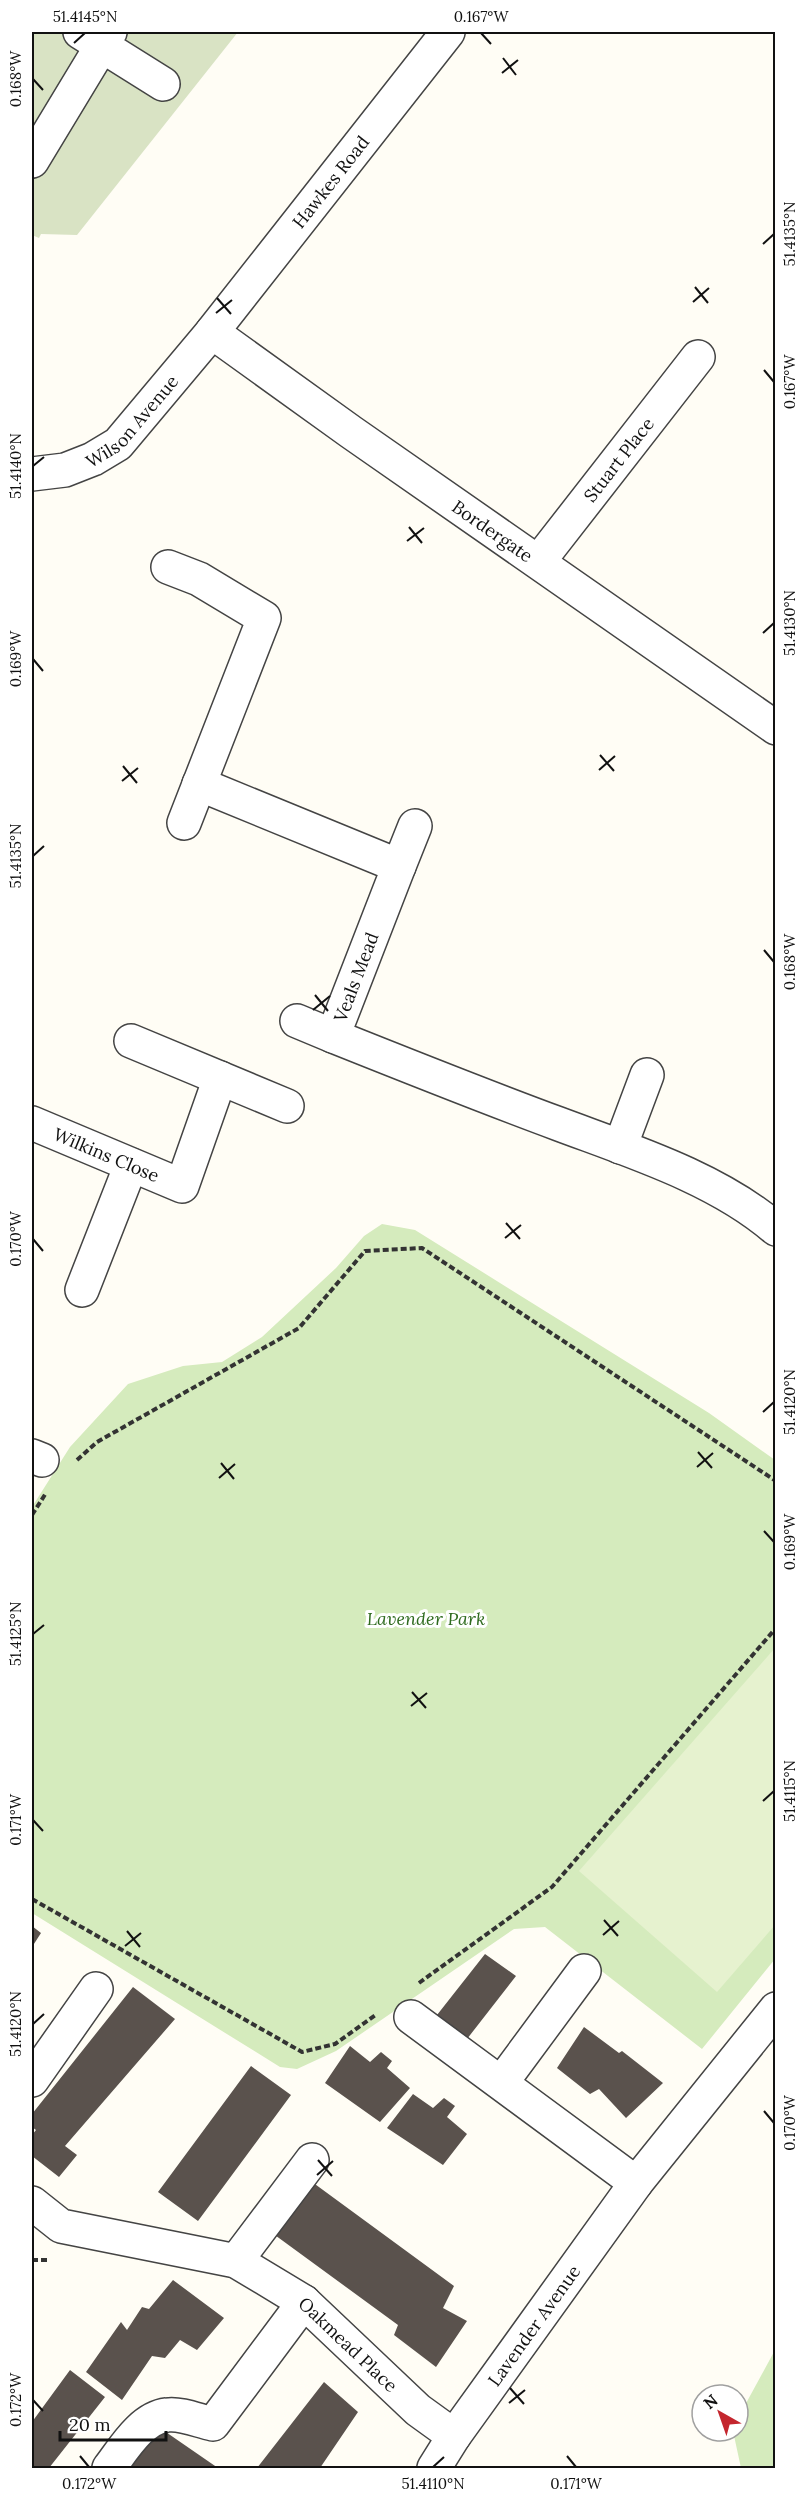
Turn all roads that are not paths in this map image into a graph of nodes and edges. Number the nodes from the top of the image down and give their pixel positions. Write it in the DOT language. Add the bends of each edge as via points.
graph roads {
  1 [pos="448,32"];
  2 [pos="97,36"];
  3 [pos="163,84"];
  4 [pos="32,161"];
  5 [pos="212,332"];
  6 [pos="698,357"];
  7 [pos="32,474"];
  8 [pos="539,561"];
  9 [pos="168,567"];
  10 [pos="776,728"];
  11 [pos="199,784"];
  12 [pos="184,823"];
  13 [pos="415,825"];
  14 [pos="399,866"];
  15 [pos="297,1021"];
  16 [pos="333,1036"];
  17 [pos="131,1041"];
  18 [pos="647,1075"];
  19 [pos="220,1078"];
  20 [pos="287,1106"];
  21 [pos="32,1123"];
  22 [pos="620,1147"];
  23 [pos="132,1165"];
  24 [pos="776,1228"];
  25 [pos="82,1290"];
  26 [pos="584,1971"];
  27 [pos="96,1989"];
  28 [pos="401,2005"];
  29 [pos="776,2009"];
  30 [pos="32,2080"];
  31 [pos="502,2082"];
  32 [pos="312,2160"];
  33 [pos="636,2183"];
  34 [pos="32,2203"];
  35 [pos="236,2261"];
  36 [pos="304,2302"];
  37 [pos="454,2436"];
  38 [pos="109,2469"];
  39 [pos="434,2469"];
  1 -- 5 [label="street, Hawkes Road"];
  2 -- 3 [label="street"];
  2 -- 4 [label="street"];
  5 -- 7 [label="street, Wilson Avenue" via="118,444 65,470"];
  5 -- 8 [label="street, Bordergate"];
  6 -- 8 [label="street, Stuart Place"];
  8 -- 10 [label="street, Bordergate"];
  9 -- 11 [label="street" via="199,579 264,618"];
  11 -- 12 [label="street"];
  11 -- 14 [label="street"];
  13 -- 14 [label="street, Veals Mead"];
  14 -- 16 [label="street, Veals Mead"];
  15 -- 16 [label="street"];
  16 -- 22 [label="street, Veals Mead"];
  17 -- 19 [label="street"];
  18 -- 22 [label="street"];
  19 -- 20 [label="street"];
  19 -- 23 [label="street, Wilkins Close" via="182,1186"];
  21 -- 23 [label="street, Wilkins Close"];
  22 -- 24 [label="street, Veals Mead" via="717,1189"];
  23 -- 25 [label="street"];
  26 -- 31 [label="street"];
  27 -- 30 [label="street"];
  28 -- 31 [label="street"];
  29 -- 33 [label="street, Lavender Avenue"];
  31 -- 33 [label="street"];
  32 -- 35 [label="street"];
  33 -- 37 [label="street, Lavender Avenue"];
  34 -- 35 [label="street, Oakmead Place" via="61,2226"];
  35 -- 36 [label="street, Oakmead Place"];
  36 -- 37 [label="street, Oakmead Place" via="418,2410"];
  36 -- 38 [label="street" via="213,2424 166,2415 149,2422"];
  37 -- 39 [label="street, Lavender Avenue"];
}
